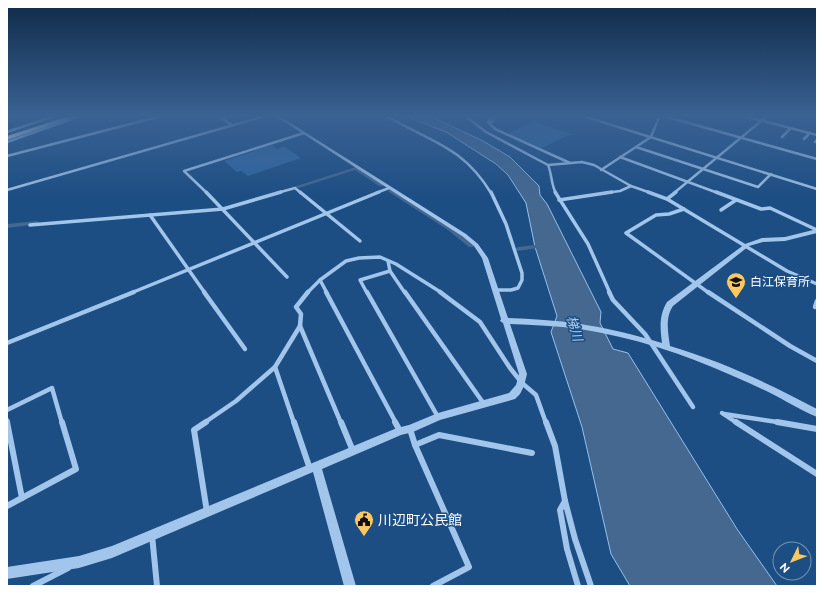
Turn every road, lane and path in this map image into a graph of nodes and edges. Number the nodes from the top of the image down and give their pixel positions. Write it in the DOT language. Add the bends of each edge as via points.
graph roads {
  1 [pos="51,145"];
  2 [pos="164,145"];
  3 [pos="267,145"];
  4 [pos="322,145"];
  5 [pos="440,145"];
  6 [pos="510,145"];
  7 [pos="529,145"];
  8 [pos="640,145"];
  9 [pos="676,145"];
  10 [pos="733,145"];
  11 [pos="765,145"];
  12 [pos="636,147"];
  13 [pos="7,156"];
  14 [pos="620,157"];
  15 [pos="718,158"];
  16 [pos="817,159"];
  17 [pos="570,163"];
  18 [pos="548,165"];
  19 [pos="705,169"];
  20 [pos="601,170"];
  21 [pos="771,174"];
  22 [pos="690,182"];
  23 [pos="631,186"];
  24 [pos="389,188"];
  25 [pos="817,189"];
  26 [pos="7,190"];
  27 [pos="667,199"];
  28 [pos="560,200"];
  29 [pos="736,200"];
  30 [pos="223,209"];
  31 [pos="684,209"];
  32 [pos="721,210"];
  33 [pos="326,213"];
  34 [pos="150,215"];
  35 [pos="30,225"];
  36 [pos="817,231"];
  37 [pos="360,241"];
  38 [pos="255,242"];
  39 [pos="747,245"];
  40 [pos="388,260"];
  41 [pos="188,269"];
  42 [pos="390,271"];
  43 [pos="287,277"];
  44 [pos="320,280"];
  45 [pos="697,283"];
  46 [pos="817,284"];
  47 [pos="495,290"];
  48 [pos="817,301"];
  49 [pos="815,307"];
  50 [pos="504,321"];
  51 [pos="300,326"];
  52 [pos="646,342"];
  53 [pos="7,343"];
  54 [pos="666,348"];
  55 [pos="245,349"];
  56 [pos="817,361"];
  57 [pos="275,367"];
  58 [pos="522,383"];
  59 [pos="484,404"];
  60 [pos="693,407"];
  61 [pos="7,410"];
  62 [pos="816,411"];
  63 [pos="438,416"];
  64 [pos="7,420"];
  65 [pos="405,430"];
  66 [pos="817,430"];
  67 [pos="415,445"];
  68 [pos="353,451"];
  69 [pos="532,453"];
  70 [pos="313,468"];
  71 [pos="817,474"];
  72 [pos="22,498"];
  73 [pos="565,501"];
  74 [pos="7,506"];
  75 [pos="207,513"];
  76 [pos="152,535"];
  77 [pos="79,562"];
  78 [pos="7,573"];
  79 [pos="33,586"];
  80 [pos="157,586"];
  81 [pos="350,586"];
  82 [pos="433,586"];
  83 [pos="578,586"];
  84 [pos="591,586"];
  1 -- 13 [label="street"];
  2 -- 26 [label="street"];
  3 -- 30 [label="street" via="184,171"];
  4 -- 24 [label="street"];
  5 -- 47 [label="street" via="468,163 488,189 503,220 522,273 522,282 519,288 514,290"];
  6 -- 18 [label="street"];
  7 -- 17 [label="street"];
  8 -- 12 [label="street"];
  9 -- 15 [label="street"];
  10 -- 15 [label="street"];
  11 -- 16 [label="street"];
  12 -- 14 [label="street"];
  12 -- 19 [label="street"];
  14 -- 20 [label="street"];
  14 -- 22 [label="street"];
  15 -- 19 [label="street"];
  15 -- 21 [label="street"];
  17 -- 18 [label="street"];
  17 -- 20 [label="street" via="587,163"];
  18 -- 28 [label="street" via="554,190"];
  19 -- 21 [label="street" via="758,187"];
  19 -- 22 [label="street"];
  20 -- 23 [label="street"];
  21 -- 25 [label="street"];
  22 -- 27 [label="street"];
  22 -- 29 [label="street"];
  23 -- 27 [label="street"];
  23 -- 28 [label="street" via="620,191"];
  24 -- 33 [label="street"];
  24 -- 47 [label="street" via="476,245 487,264"];
  27 -- 31 [label="street"];
  28 -- 52 [label="street" via="588,244 613,300 634,321"];
  29 -- 32 [label="street"];
  29 -- 36 [label="street" via="761,209 770,208"];
  30 -- 33 [label="street" via="295,188"];
  30 -- 34 [label="street"];
  30 -- 38 [label="street"];
  31 -- 39 [label="street"];
  31 -- 45 [label="street" via="656,215 626,233"];
  33 -- 37 [label="street"];
  33 -- 38 [label="street"];
  34 -- 35 [label="street"];
  34 -- 41 [label="street"];
  36 -- 39 [label="street"];
  38 -- 41 [label="street"];
  38 -- 43 [label="street"];
  39 -- 45 [label="street"];
  39 -- 46 [label="street" via="787,270"];
  40 -- 42 [label="street"];
  40 -- 44 [label="street" via="369,257 346,261"];
  40 -- 58 [label="street" via="449,297 480,322"];
  41 -- 53 [label="street"];
  41 -- 55 [label="street"];
  42 -- 59 [label="street"];
  42 -- 63 [label="street" via="360,280"];
  44 -- 51 [label="street" via="296,307 301,314"];
  44 -- 65 [label="street"];
  45 -- 54 [label="street" via="666,309"];
  45 -- 56 [label="street" via="790,346"];
  47 -- 50 [label="street"];
  48 -- 49 [label="street"];
  50 -- 52 [label="street" via="589,328"];
  50 -- 58 [label="street" via="523,374"];
  51 -- 57 [label="street"];
  51 -- 68 [label="street"];
  52 -- 54 [label="street"];
  52 -- 60 [label="street"];
  54 -- 62 [label="street" via="700,358"];
  57 -- 70 [label="street"];
  57 -- 75 [label="street" via="236,402 194,430"];
  58 -- 59 [label="street" via="512,396"];
  58 -- 73 [label="street" via="536,395 552,438"];
  59 -- 63 [label="street"];
  61 -- 72 [label="street" via="52,388 76,469"];
  63 -- 65 [label="street"];
  64 -- 72 [label="street"];
  65 -- 67 [label="street"];
  65 -- 68 [label="street"];
  66 -- 71 [label="street" via="722,413"];
  67 -- 69 [label="street" via="439,435"];
  67 -- 82 [label="street" via="469,567"];
  68 -- 70 [label="street"];
  70 -- 75 [label="street"];
  70 -- 81 [label="street"];
  72 -- 74 [label="street"];
  73 -- 83 [label="street" via="560,510 567,549"];
  73 -- 84 [label="street"];
  75 -- 76 [label="street"];
  76 -- 77 [label="street" via="112,552"];
  76 -- 80 [label="street"];
  77 -- 78 [label="street"];
  77 -- 79 [label="street"];
}
